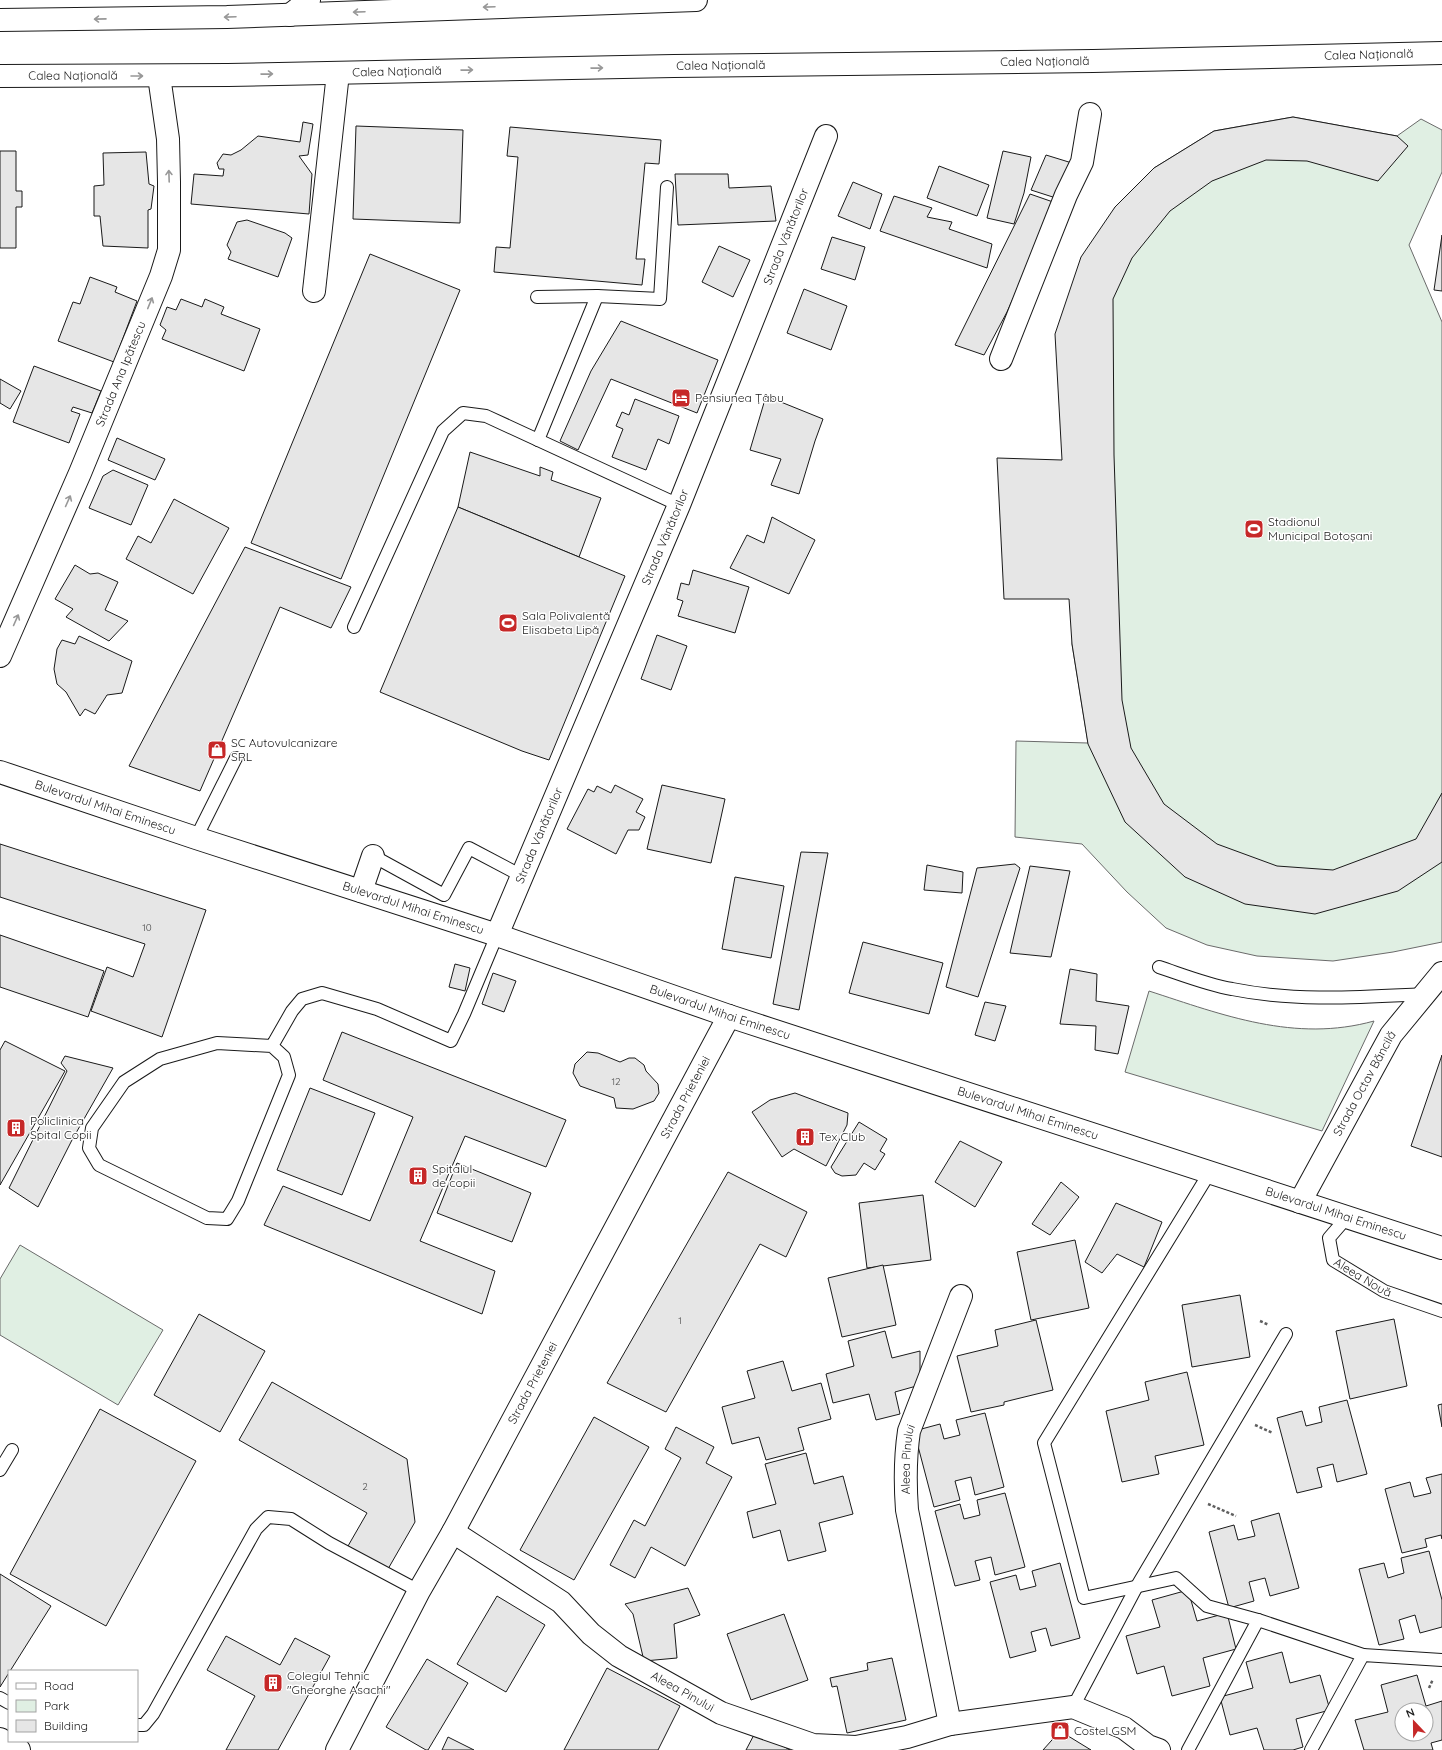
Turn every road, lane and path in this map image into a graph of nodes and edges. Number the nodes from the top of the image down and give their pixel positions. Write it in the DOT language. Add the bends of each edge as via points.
graph roads {
  1 [pos="309,0"];
  2 [pos="696,0"];
  3 [pos="518,3"];
  4 [pos="290,15"];
  5 [pos="0,20"];
  6 [pos="1442,53"];
  7 [pos="338,73"];
  8 [pos="0,76"];
  9 [pos="159,76"];
  10 [pos="1090,114"];
  11 [pos="826,136"];
  12 [pos="667,187"];
  13 [pos="314,291"];
  14 [pos="596,296"];
  15 [pos="537,297"];
  16 [pos="1001,358"];
  17 [pos="538,440"];
  18 [pos="679,505"];
  19 [pos="354,626"];
  20 [pos="0,656"];
  21 [pos="236,758"];
  22 [pos="0,772"];
  23 [pos="196,838"];
  24 [pos="373,856"];
  25 [pos="522,876"];
  26 [pos="361,891"];
  27 [pos="497,935"];
  28 [pos="1159,967"];
  29 [pos="1442,973"];
  30 [pos="1425,994"];
  31 [pos="728,1016"];
  32 [pos="272,1046"];
  33 [pos="1210,1172"];
  34 [pos="1300,1202"];
  35 [pos="1348,1216"];
  36 [pos="1442,1248"];
  37 [pos="961,1296"];
  38 [pos="1442,1311"];
  39 [pos="1286,1334"];
  40 [pos="12,1450"];
  41 [pos="0,1470"];
  42 [pos="1190,1496"];
  43 [pos="1236,1516"];
  44 [pos="453,1532"];
  45 [pos="1137,1586"];
  46 [pos="419,1591"];
  47 [pos="1258,1620"];
  48 [pos="1363,1655"];
  49 [pos="1442,1660"];
  50 [pos="1072,1706"];
  51 [pos="950,1724"];
  52 [pos="138,1725"];
  53 [pos="0,1739"];
  54 [pos="19,1750"];
  55 [pos="337,1750"];
  56 [pos="1159,1750"];
  57 [pos="1188,1750"];
  58 [pos="1311,1750"];
  1 -- 4 [label="street"];
  2 -- 3 [label="street"];
  3 -- 4 [label="street, one-way"];
  4 -- 5 [label="street, one-way"];
  7 -- 6 [label="street, Calea Națională, one-way"];
  9 -- 7 [label="street, Calea Națională, one-way"];
  7 -- 13 [label="street"];
  8 -- 9 [label="street, Calea Națională, one-way"];
  20 -- 9 [label="street, Strada Ana Ipătescu, one-way" via="80,473 161,276 169,250 168,140"];
  10 -- 16 [label="street" via="1082,162 1066,195"];
  11 -- 18 [label="street, Strada Vânătorilor"];
  12 -- 14 [label="lane" via="660,299"];
  14 -- 15 [label="lane"];
  14 -- 17 [label="lane"];
  17 -- 18 [label="lane"];
  17 -- 19 [label="lane" via="486,416 463,413 443,431"];
  18 -- 25 [label="street, Strada Vânătorilor"];
  21 -- 23 [label="lane"];
  22 -- 23 [label="street, Bulevardul Mihai Eminescu"];
  23 -- 26 [label="street, Bulevardul Mihai Eminescu"];
  24 -- 25 [label="lane" via="444,895 470,848"];
  24 -- 26 [label="street"];
  25 -- 27 [label="street, Strada Vânătorilor"];
  26 -- 27 [label="street, Bulevardul Mihai Eminescu"];
  27 -- 31 [label="street, Bulevardul Mihai Eminescu"];
  27 -- 32 [label="lane" via="451,1041 377,1009 322,992 302,999"];
  28 -- 30 [label="lane" via="1232,989 1297,998"];
  29 -- 30 [label="street, Strada Octav Băncilă"];
  30 -- 34 [label="street, Strada Octav Băncilă" via="1391,1035"];
  31 -- 33 [label="street, Bulevardul Mihai Eminescu"];
  31 -- 44 [label="street, Strada Prieteniei"];
  32 -- 32 [label="lane" via="217,1043 160,1059 124,1082 92,1128 89,1148 99,1165 207,1218 227,1219 238,1201 289,1075 284,1057"];
  33 -- 34 [label="street, Bulevardul Mihai Eminescu"];
  33 -- 45 [label="lane" via="1044,1443 1084,1598"];
  34 -- 35 [label="street, Bulevardul Mihai Eminescu"];
  35 -- 36 [label="street, Bulevardul Mihai Eminescu"];
  35 -- 38 [label="lane, Aleea Nouă" via="1329,1238 1333,1260 1384,1290"];
  37 -- 51 [label="street, Aleea Pinului" via="909,1431 905,1480 907,1510"];
  39 -- 42 [label="lane"];
  40 -- 41 [label="lane"];
  42 -- 43 [label="path"];
  42 -- 45 [label="lane"];
  44 -- 46 [label="street, Strada Prieteniei"];
  44 -- 51 [label="street, Aleea Pinului" via="561,1602 591,1634 619,1656 721,1713 813,1745 856,1747 907,1737"];
  45 -- 47 [label="lane" via="1176,1578 1207,1606"];
  45 -- 50 [label="lane"];
  46 -- 52 [label="lane" via="329,1543 291,1519 268,1517 256,1529 153,1714 144,1725"];
  46 -- 55 [label="street, Strada Prieteniei"];
  47 -- 48 [label="lane"];
  47 -- 57 [label="lane"];
  48 -- 49 [label="lane"];
  48 -- 58 [label="lane"];
  50 -- 51 [label="street, Aleea Pinului"];
  50 -- 56 [label="street" via="1124,1728 1148,1746"];
  53 -- 54 [label="street"];
}
